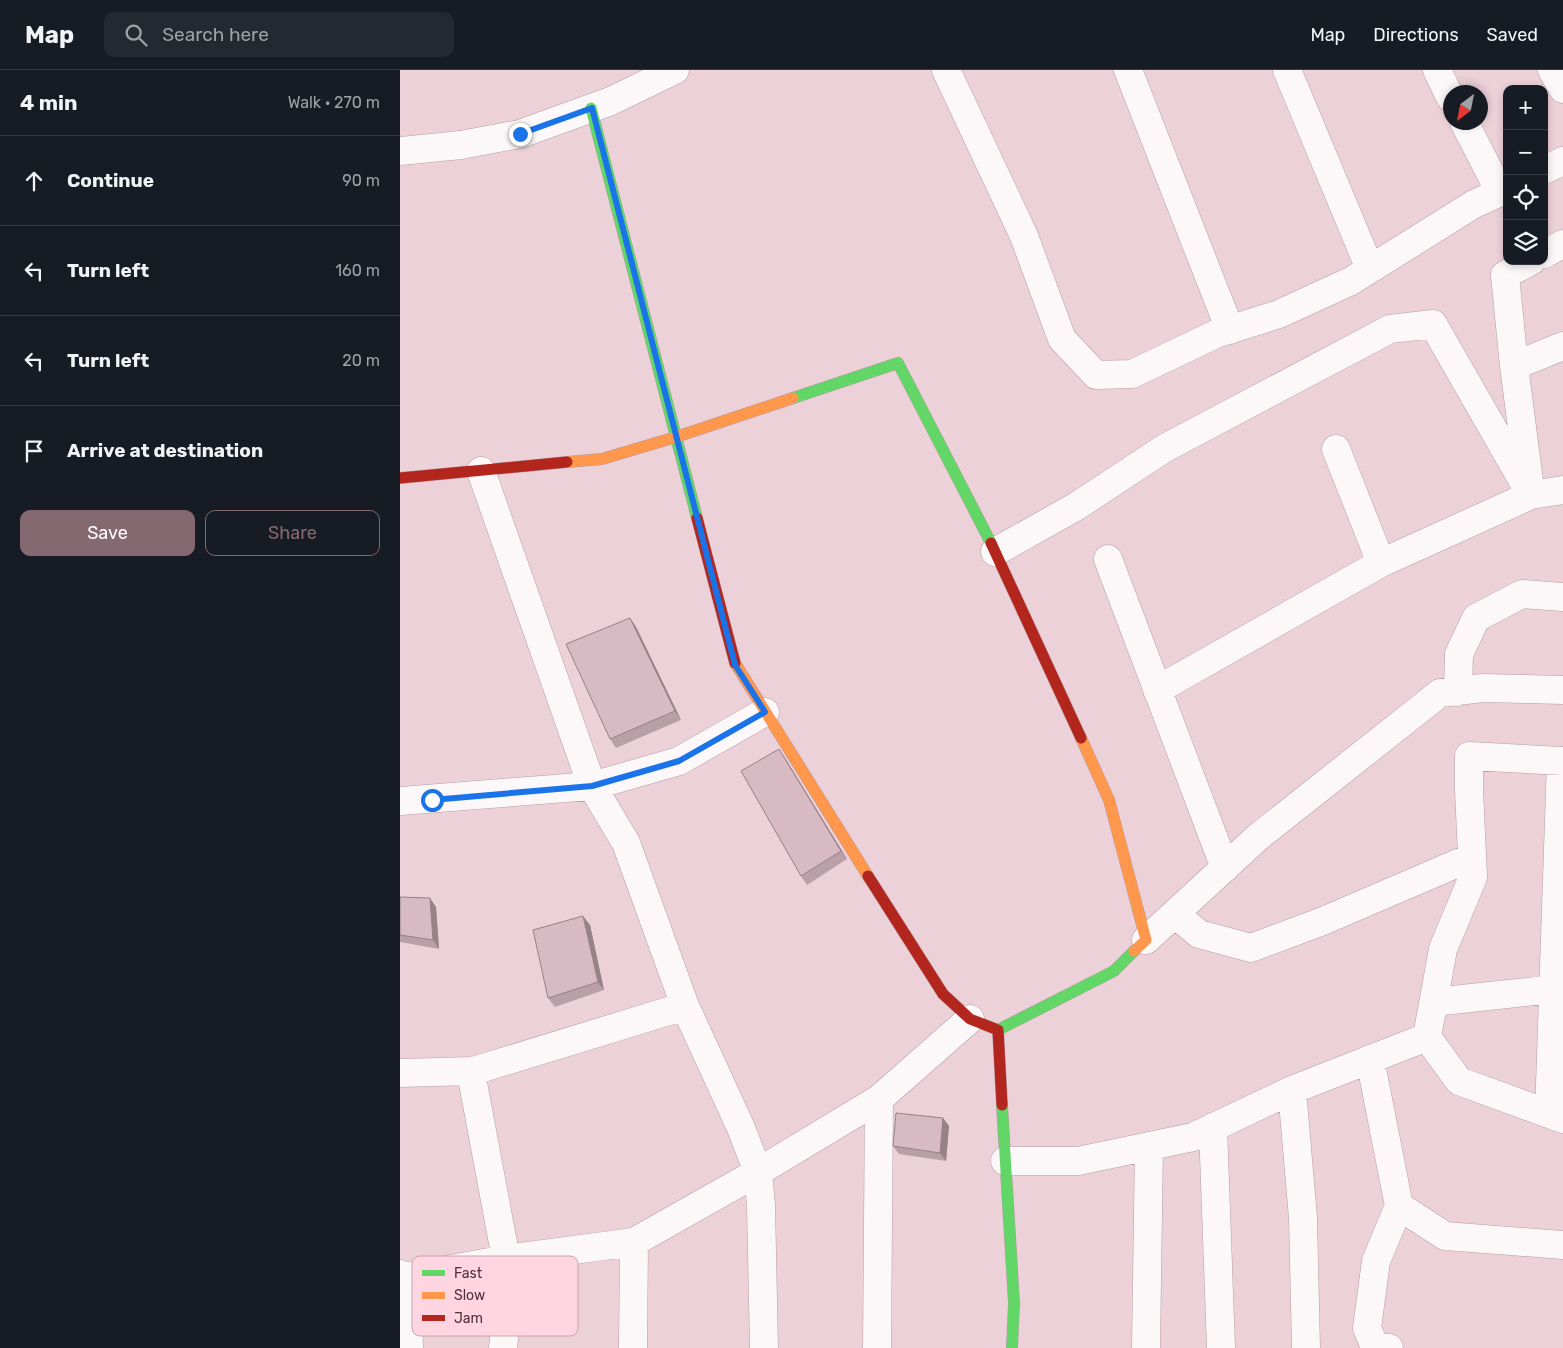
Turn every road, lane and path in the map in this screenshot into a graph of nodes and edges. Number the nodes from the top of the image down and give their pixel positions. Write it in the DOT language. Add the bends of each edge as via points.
graph roads {
  1 [pos="675,70"];
  2 [pos="946,70"];
  3 [pos="1128,70"];
  4 [pos="1287,70"];
  5 [pos="1436,70"];
  6 [pos="1552,70"];
  7 [pos="1444,85"];
  8 [pos="1563,89"];
  9 [pos="592,108"];
  10 [pos="1469,130"];
  11 [pos="400,151"];
  12 [pos="1563,161"];
  13 [pos="1548,168"];
  14 [pos="1503,190"];
  15 [pos="1563,244"];
  16 [pos="1548,252"];
  17 [pos="1524,265"];
  18 [pos="1370,269"];
  19 [pos="1230,330"];
  20 [pos="1563,346"];
  21 [pos="1514,366"];
  22 [pos="676,437"];
  23 [pos="1336,449"];
  24 [pos="481,471"];
  25 [pos="400,478"];
  26 [pos="1563,490"];
  27 [pos="1531,495"];
  28 [pos="996,552"];
  29 [pos="1108,559"];
  30 [pos="1381,563"];
  31 [pos="1563,597"];
  32 [pos="1157,690"];
  33 [pos="1563,690"];
  34 [pos="1458,692"];
  35 [pos="765,712"];
  36 [pos="1562,761"];
  37 [pos="592,786"];
  38 [pos="400,801"];
  39 [pos="1472,857"];
  40 [pos="1225,868"];
  41 [pos="1174,914"];
  42 [pos="1146,940"];
  43 [pos="1554,989"];
  44 [pos="1434,1002"];
  45 [pos="686,1006"];
  46 [pos="970,1019"];
  47 [pos="998,1030"];
  48 [pos="1427,1037"];
  49 [pos="1370,1059"];
  50 [pos="473,1071"];
  51 [pos="400,1072"];
  52 [pos="1292,1090"];
  53 [pos="879,1099"];
  54 [pos="1556,1116"];
  55 [pos="1213,1127"];
  56 [pos="1149,1146"];
  57 [pos="1005,1161"];
  58 [pos="758,1172"];
  59 [pos="1399,1206"];
  60 [pos="634,1242"];
  61 [pos="1563,1245"];
  62 [pos="505,1256"];
  63 [pos="529,1256"];
  64 [pos="404,1276"];
  65 [pos="406,1341"];
  66 [pos="633,1348"];
  67 [pos="764,1348"];
  68 [pos="877,1348"];
  69 [pos="1012,1348"];
  70 [pos="1146,1348"];
  71 [pos="1220,1348"];
  72 [pos="1306,1348"];
  73 [pos="1389,1348"];
  1 -- 9 [label="street"];
  2 -- 19 [label="street" via="1024,236 1062,339 1096,375 1132,374"];
  3 -- 19 [label="street"];
  4 -- 18 [label="street"];
  5 -- 7 [label="street"];
  6 -- 8 [label="street"];
  9 -- 11 [label="street" via="520,134 461,145"];
  9 -- 22 [label="street"];
  10 -- 14 [label="street"];
  12 -- 13 [label="street"];
  14 -- 18 [label="street" via="1474,204"];
  15 -- 16 [label="street"];
  17 -- 21 [label="street" via="1506,275"];
  18 -- 19 [label="street" via="1280,314"];
  20 -- 21 [label="street"];
  21 -- 27 [label="street"];
  22 -- 24 [label="street" via="602,459"];
  22 -- 28 [label="street" via="898,363"];
  22 -- 35 [label="street" via="735,665"];
  23 -- 30 [label="street"];
  24 -- 25 [label="street"];
  24 -- 37 [label="street"];
  26 -- 27 [label="street"];
  27 -- 28 [label="street" via="1433,324 1390,330 1165,448 1077,506"];
  27 -- 30 [label="street"];
  28 -- 42 [label="street" via="1109,800"];
  29 -- 32 [label="street"];
  30 -- 32 [label="street"];
  31 -- 34 [label="street" via="1522,594 1476,618 1459,654"];
  32 -- 40 [label="street"];
  33 -- 34 [label="street" via="1483,688"];
  34 -- 40 [label="street" via="1440,693"];
  35 -- 37 [label="street" via="679,761"];
  35 -- 46 [label="street" via="942,994"];
  36 -- 39 [label="street" via="1469,756"];
  36 -- 43 [label="street"];
  37 -- 38 [label="street"];
  37 -- 45 [label="street" via="626,843"];
  39 -- 41 [label="street" via="1251,948 1199,934"];
  39 -- 44 [label="street" via="1473,877 1443,948"];
  40 -- 41 [label="street"];
  41 -- 42 [label="street"];
  42 -- 47 [label="street" via="1114,971"];
  43 -- 44 [label="street"];
  43 -- 54 [label="street"];
  44 -- 48 [label="street"];
  45 -- 50 [label="street"];
  45 -- 58 [label="street"];
  46 -- 47 [label="street"];
  46 -- 53 [label="street"];
  47 -- 57 [label="street"];
  48 -- 49 [label="street"];
  48 -- 54 [label="street" via="1458,1081"];
  49 -- 52 [label="street"];
  49 -- 59 [label="street"];
  50 -- 51 [label="street"];
  50 -- 62 [label="street"];
  52 -- 55 [label="street"];
  52 -- 72 [label="street" via="1303,1218"];
  53 -- 58 [label="street"];
  53 -- 68 [label="street"];
  55 -- 56 [label="street" via="1193,1137"];
  55 -- 71 [label="street"];
  56 -- 57 [label="street" via="1078,1161"];
  56 -- 70 [label="street"];
  57 -- 69 [label="street" via="1014,1303"];
  58 -- 60 [label="street"];
  58 -- 67 [label="street"];
  59 -- 61 [label="street" via="1445,1236"];
  59 -- 73 [label="street" via="1376,1261 1366,1328 1376,1347"];
  60 -- 63 [label="street"];
  60 -- 66 [label="street"];
  64 -- 65 [label="street"];
}
